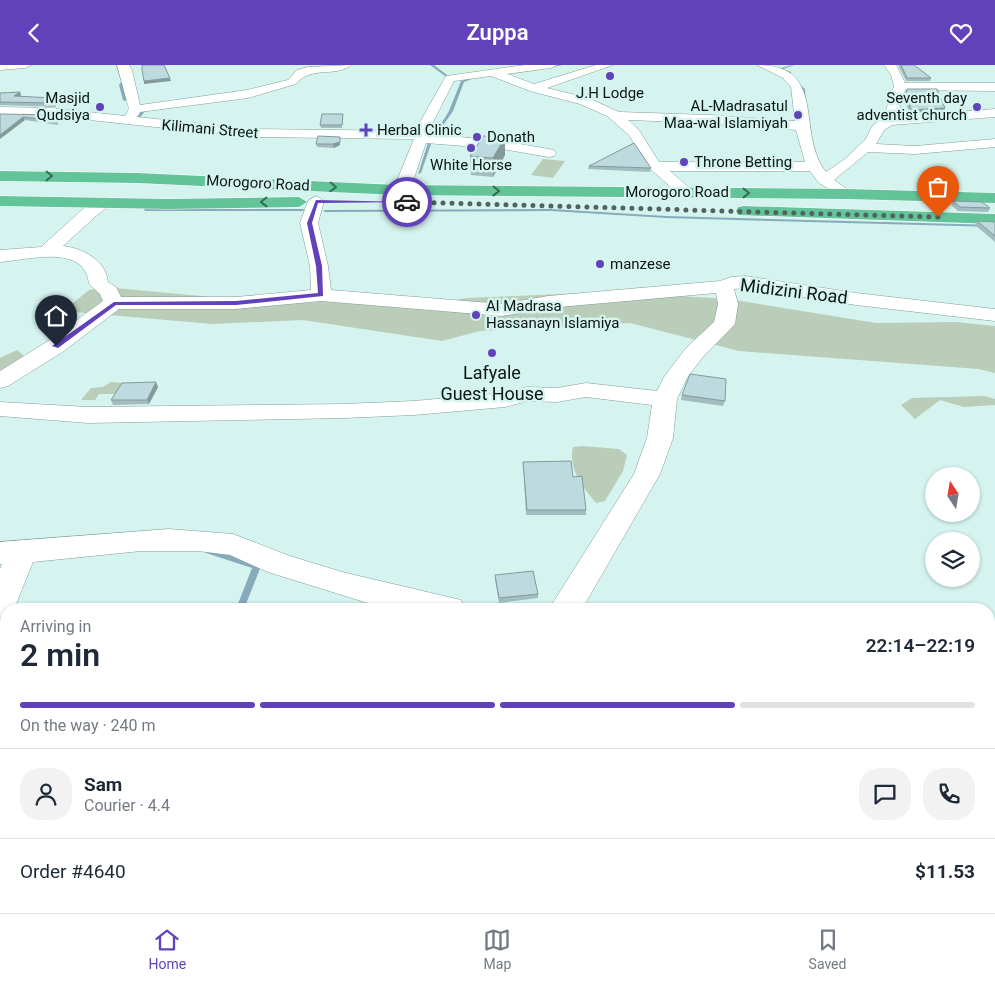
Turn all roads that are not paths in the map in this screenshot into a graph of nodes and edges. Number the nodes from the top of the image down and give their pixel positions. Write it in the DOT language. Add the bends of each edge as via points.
graph roads {
  1 [pos="25,65"];
  2 [pos="122,65"];
  3 [pos="345,65"];
  4 [pos="551,65"];
  5 [pos="607,65"];
  6 [pos="763,65"];
  7 [pos="890,65"];
  8 [pos="0,67"];
  9 [pos="493,73"];
  10 [pos="900,86"];
  11 [pos="995,87"];
  12 [pos="534,88"];
  13 [pos="0,111"];
  14 [pos="995,113"];
  15 [pos="132,115"];
  16 [pos="617,116"];
  17 [pos="221,120"];
  18 [pos="889,121"];
  19 [pos="802,126"];
  20 [pos="201,129"];
  21 [pos="421,136"];
  22 [pos="995,143"];
  23 [pos="864,148"];
  24 [pos="549,153"];
  25 [pos="656,166"];
  26 [pos="814,167"];
  27 [pos="0,176"];
  28 [pos="824,180"];
  29 [pos="398,190"];
  30 [pos="687,193"];
  31 [pos="846,194"];
  32 [pos="995,198"];
  33 [pos="0,201"];
  34 [pos="316,201"];
  35 [pos="105,203"];
  36 [pos="697,209"];
  37 [pos="724,210"];
  38 [pos="995,219"];
  39 [pos="45,253"];
  40 [pos="0,256"];
  41 [pos="724,287"];
  42 [pos="321,295"];
  43 [pos="114,303"];
  44 [pos="995,315"];
  45 [pos="0,381"];
  46 [pos="664,399"];
  47 [pos="0,409"];
  48 [pos="11,553"];
  49 [pos="0,603"];
  50 [pos="417,603"];
  51 [pos="569,603"];
  1 -- 8 [label="street"];
  2 -- 15 [label="street" via="126,71"];
  3 -- 15 [label="street" via="304,69 294,76 292,82 230,103"];
  4 -- 9 [label="street"];
  5 -- 12 [label="street"];
  6 -- 19 [label="street" via="788,76 796,85"];
  7 -- 10 [label="street"];
  9 -- 12 [label="street"];
  9 -- 21 [label="street" via="446,74"];
  10 -- 11 [label="street"];
  10 -- 18 [label="street"];
  12 -- 16 [label="street" via="584,101"];
  13 -- 15 [label="street, Kilimani Street"];
  14 -- 18 [label="street"];
  15 -- 20 [label="street, Kilimani Street"];
  16 -- 19 [label="street"];
  16 -- 25 [label="street" via="634,133"];
  17 -- 20 [label="street"];
  18 -- 23 [label="street" via="878,128"];
  19 -- 26 [label="street"];
  20 -- 21 [label="street, Kilimani Street"];
  21 -- 24 [label="street, Kilimani Street"];
  21 -- 29 [label="street" via="406,179"];
  22 -- 23 [label="street" via="915,149"];
  23 -- 28 [label="street" via="847,165"];
  25 -- 26 [label="street"];
  25 -- 30 [label="street"];
  26 -- 28 [label="street"];
  27 -- 29 [label="highway, Morogoro Road, one-way" via="137,177"];
  28 -- 31 [label="street"];
  29 -- 30 [label="highway, Morogoro Road, one-way"];
  30 -- 31 [label="highway, Morogoro Road, one-way"];
  31 -- 32 [label="highway, Morogoro Road"];
  33 -- 35 [label="highway, Morogoro Road"];
  34 -- 35 [label="highway, Morogoro Road, one-way"];
  34 -- 36 [label="highway, Morogoro Road"];
  34 -- 42 [label="street" via="309,223 319,266"];
  35 -- 39 [label="street" via="90,212"];
  37 -- 38 [label="highway, Morogoro Road"];
  39 -- 40 [label="street"];
  39 -- 43 [label="street" via="69,252 83,257 98,275 99,284 109,291"];
  41 -- 42 [label="street" via="625,294 502,310"];
  41 -- 44 [label="street, Midizini Road" via="745,282 865,301"];
  41 -- 46 [label="street, Midizini Road" via="728,304 724,324 686,363"];
  42 -- 43 [label="street" via="236,303"];
  43 -- 45 [label="street" via="56,346"];
  46 -- 47 [label="street" via="586,390 414,408 344,411 88,415"];
  46 -- 51 [label="street, Midizini Road" via="660,438 647,474"];
  48 -- 49 [label="street"];
  48 -- 50 [label="street" via="155,540 217,542 242,546 276,563"];
}
